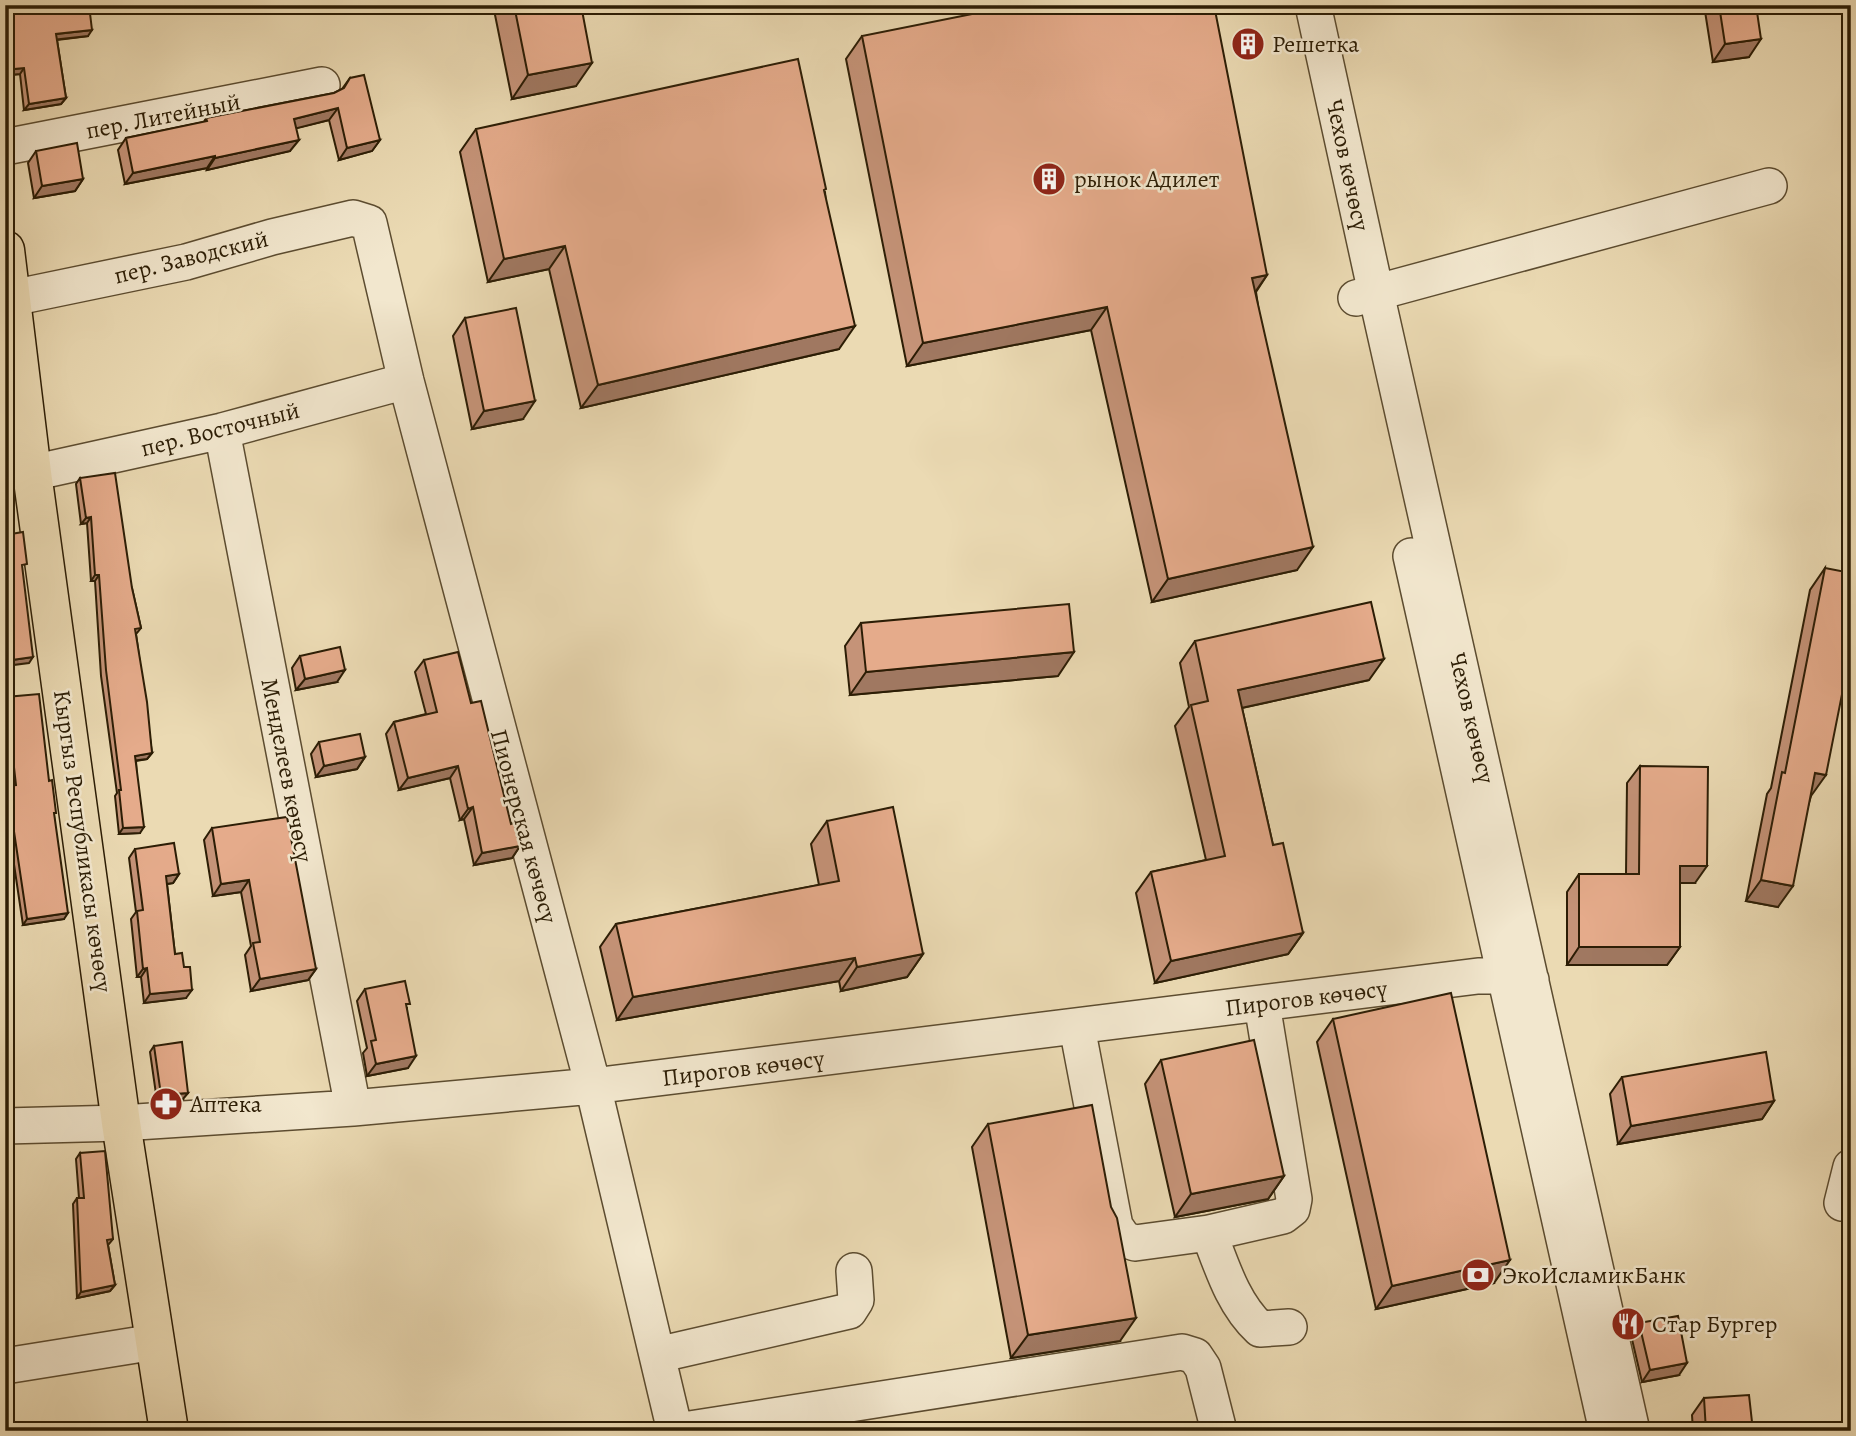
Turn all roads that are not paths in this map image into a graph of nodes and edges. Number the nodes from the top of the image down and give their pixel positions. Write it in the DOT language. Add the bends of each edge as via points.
graph roads {
  1 [pos="1290,5"];
  2 [pos="1313,5"];
  3 [pos="321,85"];
  4 [pos="5,147"];
  5 [pos="1769,186"];
  6 [pos="369,223"];
  7 [pos="5,250"];
  8 [pos="1366,296"];
  9 [pos="12,298"];
  10 [pos="406,381"];
  11 [pos="222,431"];
  12 [pos="32,473"];
  13 [pos="1510,973"];
  14 [pos="1262,1004"];
  15 [pos="1077,1027"];
  16 [pos="593,1086"];
  17 [pos="353,1108"];
  18 [pos="121,1123"];
  19 [pos="5,1126"];
  20 [pos="1851,1167"];
  21 [pos="1846,1203"];
  22 [pos="1209,1233"];
  23 [pos="854,1271"];
  24 [pos="1289,1327"];
  25 [pos="155,1342"];
  26 [pos="657,1355"];
  27 [pos="5,1366"];
  28 [pos="169,1431"];
  29 [pos="676,1431"];
  30 [pos="1219,1431"];
  31 [pos="1607,1431"];
  32 [pos="1632,1431"];
  1 -- 8 [label="street, Чехов көчөсү"];
  2 -- 8 [label="street, Чехов көчөсү"];
  3 -- 4 [label="street, пер. Литейный"];
  5 -- 8 [label="street"];
  6 -- 9 [label="street, пер. Заводский" via="354,218 186,262"];
  6 -- 10 [label="street, Пионерская көчөсү"];
  7 -- 9 [label="main road, Кыргыз Республикасы көчөсү"];
  8 -- 13 [label="street, Чехов көчөсү"];
  9 -- 12 [label="main road, Кыргыз Республикасы көчөсү"];
  10 -- 11 [label="street, пер. Восточный"];
  10 -- 16 [label="street, Пионерская көчөсү"];
  11 -- 12 [label="street, пер. Восточный"];
  11 -- 17 [label="street, Менделеев көчөсү"];
  12 -- 18 [label="main road, Кыргыз Республикасы көчөсү"];
  13 -- 14 [label="street, Пирогов көчөсү"];
  13 -- 31 [label="street, Чехов көчөсү"];
  13 -- 32 [label="street, Чехов көчөсү"];
  14 -- 15 [label="street, Пирогов көчөсү"];
  14 -- 22 [label="street" via="1292,1209 1283,1216"];
  15 -- 16 [label="street, Пирогов көчөсү"];
  15 -- 22 [label="street" via="1115,1226 1124,1239 1135,1243"];
  16 -- 17 [label="street, Пирогов көчөсү"];
  16 -- 26 [label="street, Пионерская көчөсү"];
  17 -- 18 [label="street, Пирогов көчөсү"];
  18 -- 19 [label="street, Пирогов көчөсү"];
  18 -- 25 [label="main road, Кыргыз Республикасы көчөсү"];
  20 -- 21 [label="street"];
  22 -- 24 [label="street" via="1246,1316 1260,1329"];
  23 -- 26 [label="street" via="856,1300 849,1311"];
  25 -- 27 [label="street"];
  25 -- 28 [label="main road, Кыргыз Республикасы көчөсү"];
  26 -- 29 [label="street, Пионерская көчөсү"];
  29 -- 30 [label="street" via="1181,1352 1195,1356 1202,1368"];
}
